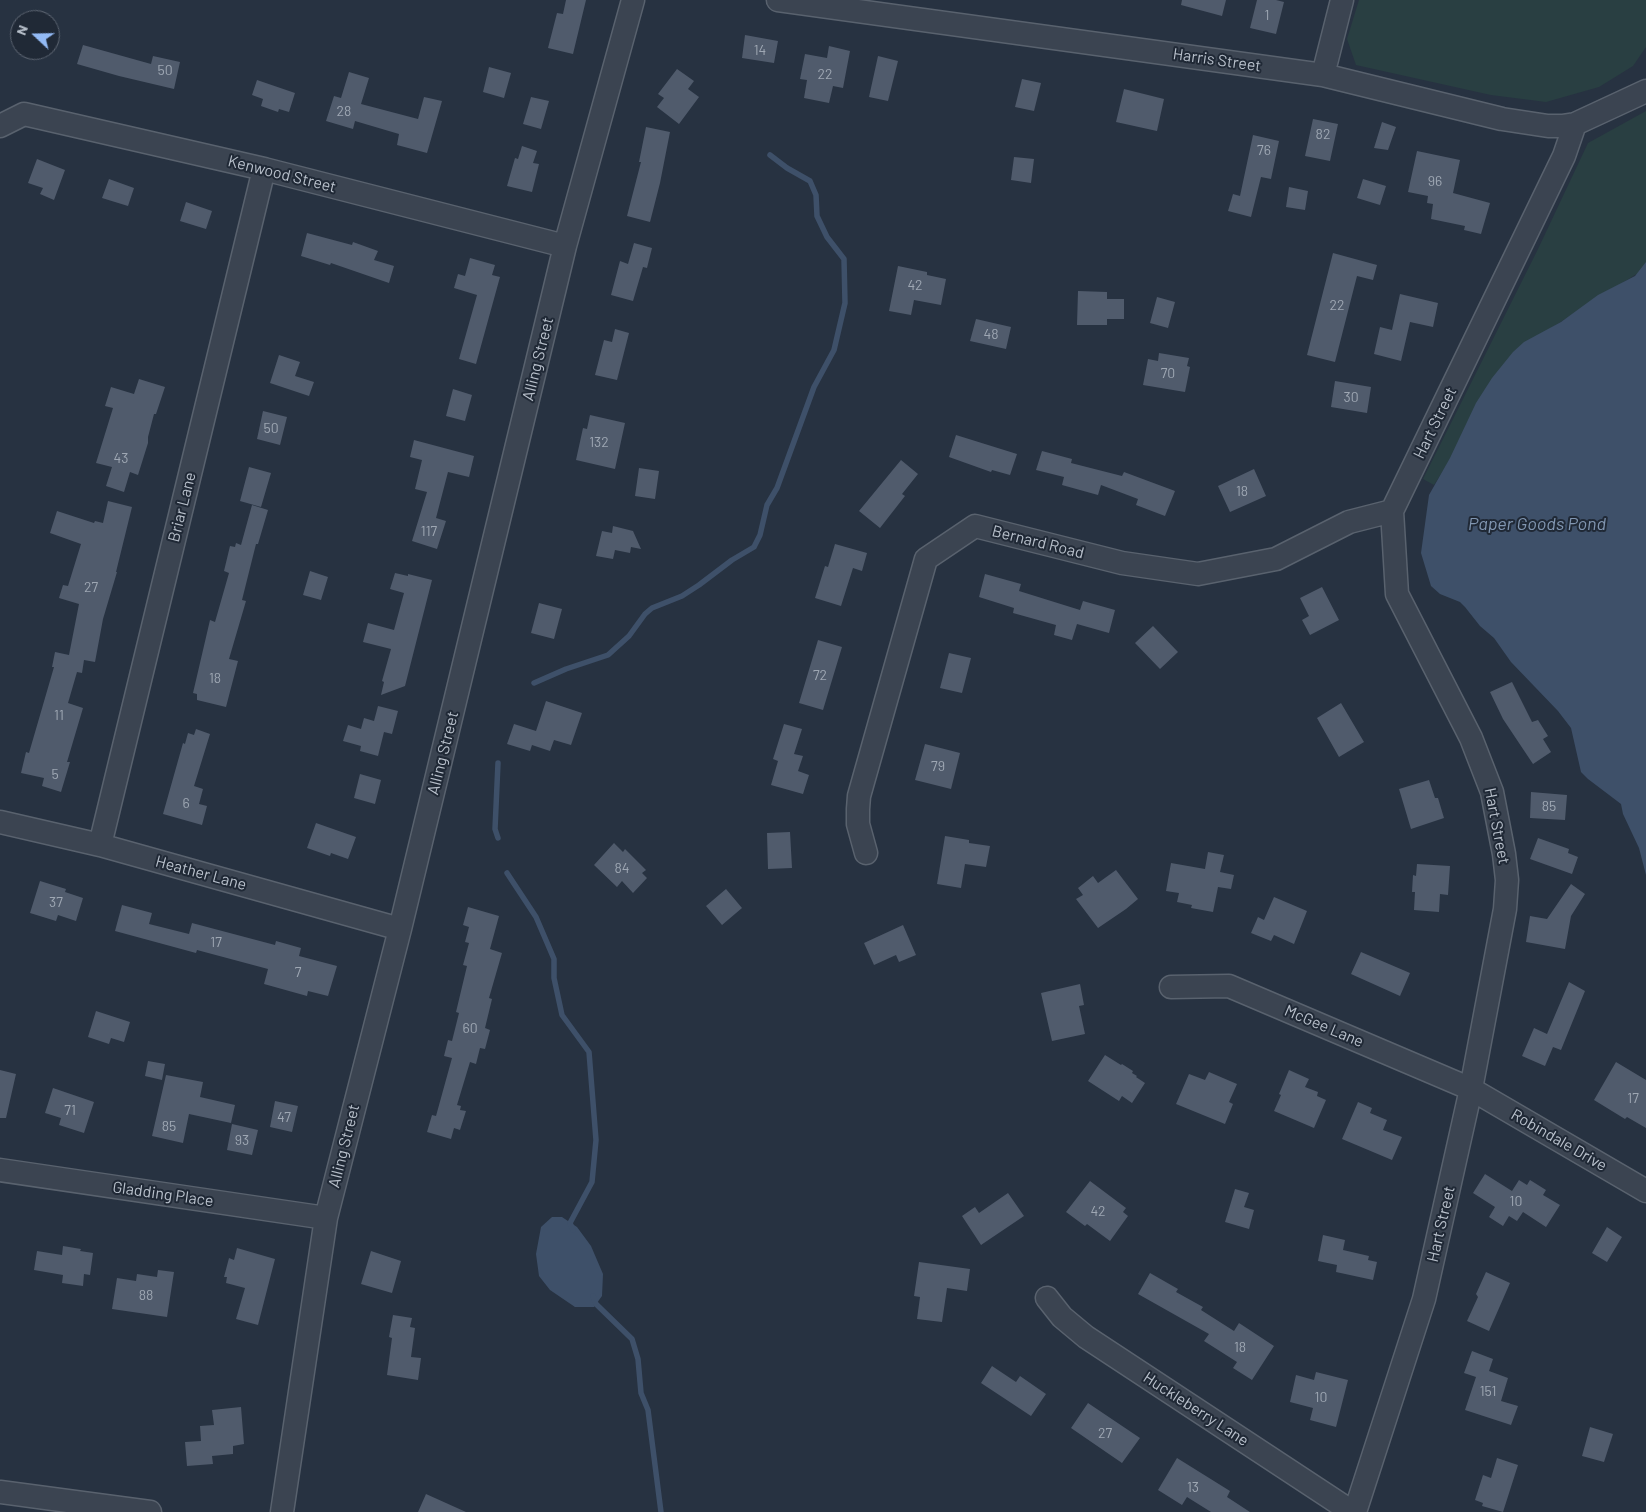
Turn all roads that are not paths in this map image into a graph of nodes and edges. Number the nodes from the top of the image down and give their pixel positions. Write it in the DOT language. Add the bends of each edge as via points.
graph roads {
  1 [pos="633,0"];
  2 [pos="778,0"];
  3 [pos="1342,0"];
  4 [pos="1323,75"];
  5 [pos="1646,92"];
  6 [pos="1575,124"];
  7 [pos="0,126"];
  8 [pos="264,169"];
  9 [pos="565,246"];
  10 [pos="1392,512"];
  11 [pos="0,822"];
  12 [pos="100,845"];
  13 [pos="866,853"];
  14 [pos="400,928"];
  15 [pos="1171,987"];
  16 [pos="1471,1089"];
  17 [pos="0,1170"];
  18 [pos="1646,1191"];
  19 [pos="326,1218"];
  20 [pos="1047,1298"];
  21 [pos="0,1492"];
  22 [pos="150,1512"];
  23 [pos="282,1512"];
  24 [pos="1353,1512"];
  1 -- 9 [label="street, Alling Street"];
  2 -- 4 [label="street, Harris Street"];
  3 -- 4 [label="street"];
  4 -- 6 [label="street, Harris Street" via="1510,120 1548,126"];
  5 -- 6 [label="street, Harris Street"];
  6 -- 10 [label="street, Hart Street" via="1564,156"];
  7 -- 8 [label="street, Kenwood Street" via="24,114"];
  8 -- 9 [label="street, Kenwood Street"];
  8 -- 12 [label="street, Briar Lane"];
  9 -- 14 [label="street, Alling Street"];
  10 -- 13 [label="street, Bernard Road" via="1350,522 1276,560 1198,574 1122,563 975,526 926,559 859,796 858,824"];
  10 -- 16 [label="street, Hart Street" via="1397,594 1471,738 1492,792 1504,854 1507,880 1505,909"];
  11 -- 12 [label="street, Heather Lane"];
  12 -- 14 [label="street, Heather Lane"];
  14 -- 19 [label="street, Alling Street"];
  15 -- 16 [label="street, McGee Lane" via="1229,986"];
  16 -- 18 [label="street, Robindale Drive"];
  16 -- 24 [label="street, Hart Street" via="1424,1299"];
  17 -- 19 [label="street, Gladding Place"];
  19 -- 23 [label="street, Alling Street"];
  20 -- 24 [label="street, Huckleberry Lane" via="1062,1317 1086,1337"];
  21 -- 22 [label="street"];
}
